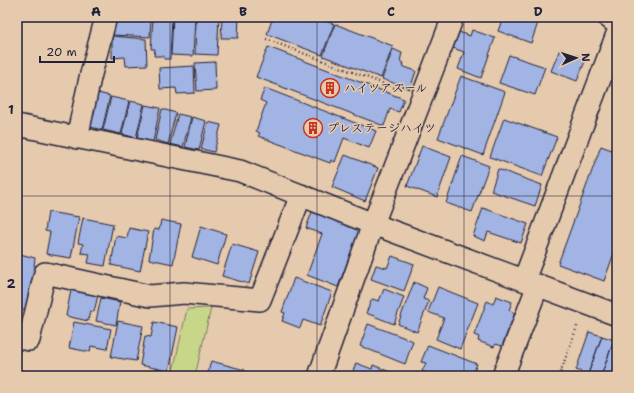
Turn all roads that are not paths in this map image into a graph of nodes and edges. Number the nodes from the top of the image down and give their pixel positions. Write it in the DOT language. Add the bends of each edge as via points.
graph roads {
  1 [pos="106,17"];
  2 [pos="453,17"];
  3 [pos="608,17"];
  4 [pos="617,24"];
  5 [pos="617,34"];
  6 [pos="17,125"];
  7 [pos="77,138"];
  8 [pos="301,194"];
  9 [pos="373,224"];
  10 [pos="531,282"];
  11 [pos="617,315"];
  12 [pos="17,338"];
  13 [pos="319,376"];
  14 [pos="503,376"];
  1 -- 7 [label="street"];
  2 -- 9 [label="street"];
  3 -- 4 [label="street"];
  5 -- 10 [label="street"];
  6 -- 7 [label="street"];
  7 -- 8 [label="street" via="240,171"];
  8 -- 9 [label="street"];
  8 -- 12 [label="street" via="260,300 184,294 150,296 45,273 29,340"];
  9 -- 10 [label="street"];
  9 -- 13 [label="street"];
  10 -- 11 [label="street"];
  10 -- 14 [label="street"];
}
